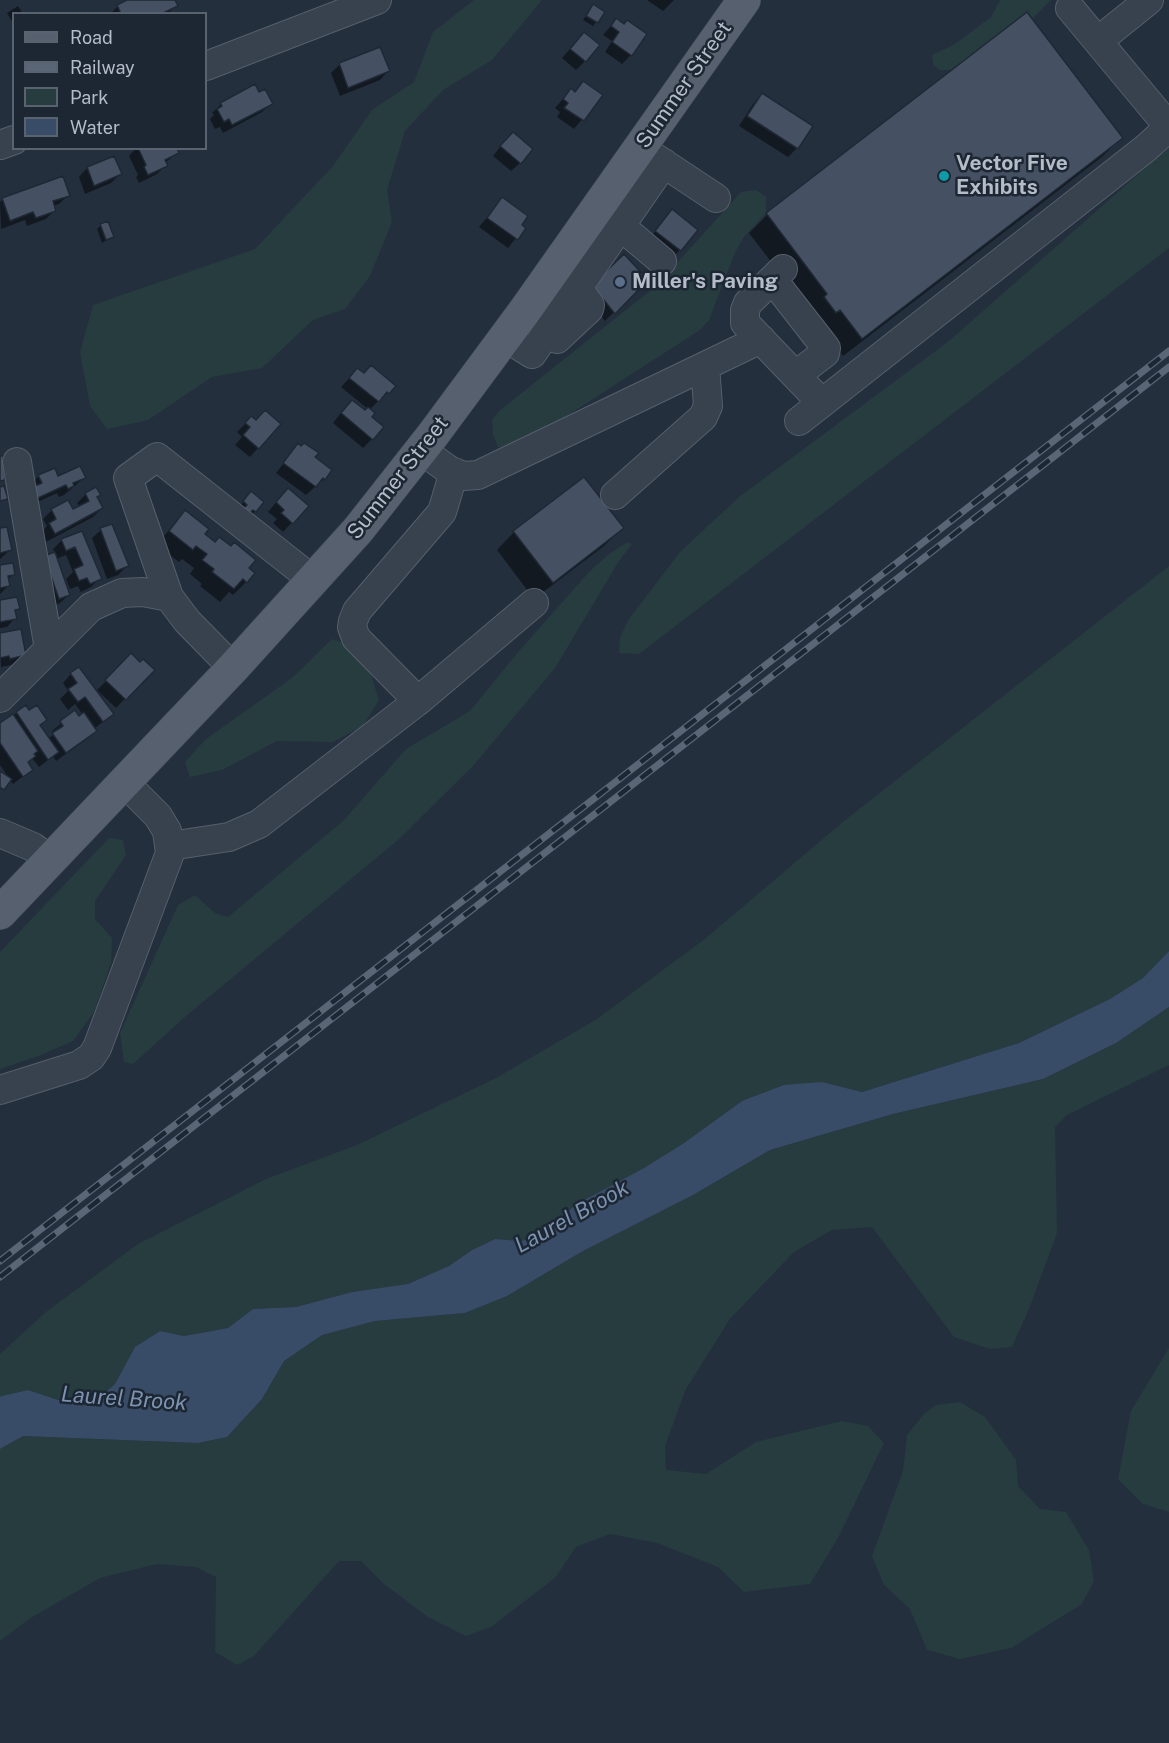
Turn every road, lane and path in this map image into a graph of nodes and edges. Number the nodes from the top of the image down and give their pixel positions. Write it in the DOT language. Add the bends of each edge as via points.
graph roads {
  1 [pos="377,0"];
  2 [pos="744,0"];
  3 [pos="1149,0"];
  4 [pos="1164,0"];
  5 [pos="1169,7"];
  6 [pos="1070,8"];
  7 [pos="1098,41"];
  8 [pos="207,66"];
  9 [pos="1169,127"];
  10 [pos="652,155"];
  11 [pos="716,198"];
  12 [pos="610,216"];
  13 [pos="662,261"];
  14 [pos="567,278"];
  15 [pos="761,339"];
  16 [pos="519,345"];
  17 [pos="705,366"];
  18 [pos="796,375"];
  19 [pos="821,402"];
  20 [pos="799,421"];
  21 [pos="421,450"];
  22 [pos="17,462"];
  23 [pos="454,472"];
  24 [pos="615,495"];
  25 [pos="313,580"];
  26 [pos="169,597"];
  27 [pos="534,603"];
  28 [pos="49,649"];
  29 [pos="233,668"];
  30 [pos="0,698"];
  31 [pos="418,701"];
  32 [pos="125,783"];
  33 [pos="4,841"];
  34 [pos="170,846"];
  35 [pos="50,860"];
  36 [pos="0,912"];
  37 [pos="0,1090"];
  1 -- 8 [label="street"];
  2 -- 10 [label="main road, Summer Street"];
  3 -- 7 [label="street"];
  4 -- 5 [label="street"];
  6 -- 7 [label="street"];
  7 -- 9 [label="street"];
  9 -- 19 [label="street"];
  10 -- 11 [label="street"];
  10 -- 12 [label="main road, Summer Street"];
  12 -- 13 [label="street"];
  12 -- 14 [label="main road, Summer Street"];
  14 -- 16 [label="main road, Summer Street"];
  14 -- 16 [label="street" via="588,302 589,309 539,355"];
  15 -- 17 [label="street"];
  15 -- 18 [label="street"];
  15 -- 18 [label="street" via="745,322 745,310 778,274 826,348 825,353"];
  16 -- 21 [label="main road, Summer Street"];
  17 -- 23 [label="street" via="478,476"];
  17 -- 24 [label="street" via="708,406 703,417"];
  18 -- 19 [label="street"];
  19 -- 20 [label="street"];
  21 -- 23 [label="street"];
  21 -- 25 [label="main road, Summer Street"];
  22 -- 28 [label="street"];
  23 -- 31 [label="street" via="442,513 357,611 352,627 356,638"];
  25 -- 26 [label="street" via="157,457 128,478"];
  25 -- 29 [label="main road, Summer Street"];
  26 -- 28 [label="street" via="132,591 111,596 91,607"];
  26 -- 29 [label="street"];
  27 -- 31 [label="street"];
  28 -- 30 [label="street"];
  29 -- 32 [label="main road, Summer Street"];
  31 -- 34 [label="street" via="259,824 229,837"];
  32 -- 34 [label="street" via="158,816"];
  32 -- 35 [label="main road, Summer Street"];
  33 -- 35 [label="street" via="38,850"];
  34 -- 37 [label="street" via="91,1057 79,1065"];
  35 -- 36 [label="main road, Summer Street"];
}
